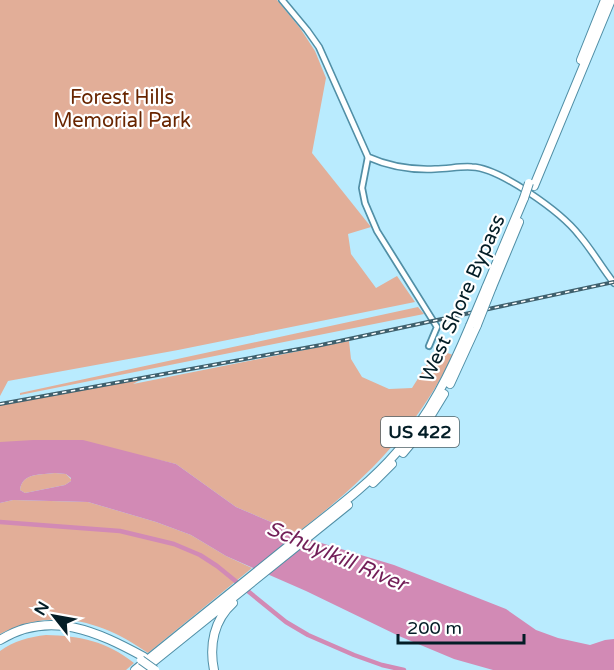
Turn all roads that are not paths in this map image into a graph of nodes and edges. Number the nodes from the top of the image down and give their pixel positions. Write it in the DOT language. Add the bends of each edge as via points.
graph roads {
  1 [pos="282,0"];
  2 [pos="605,0"];
  3 [pos="611,0"];
  4 [pos="368,157"];
  5 [pos="532,184"];
  6 [pos="614,284"];
  7 [pos="429,346"];
  8 [pos="332,515"];
  9 [pos="239,592"];
  10 [pos="0,642"];
  11 [pos="157,669"];
  12 [pos="135,670"];
  13 [pos="143,670"];
  14 [pos="214,670"];
  1 -- 4 [label="street" via="323,56"];
  2 -- 5 [label="highway, West Shore Bypass / US 422"];
  3 -- 5 [label="highway, West Shore Bypass / US 422"];
  4 -- 6 [label="street" via="415,169 473,167 494,172 563,218"];
  4 -- 7 [label="street" via="363,198 377,231 437,327"];
  5 -- 8 [label="highway, West Shore Bypass / US 422, bridge" via="473,326 443,386 411,435"];
  8 -- 9 [label="highway, West Shore Bypass / US 422"];
  8 -- 9 [label="highway, West Shore Bypass / US 422"];
  9 -- 12 [label="highway, West Shore Bypass / US 422"];
  9 -- 13 [label="highway, West Shore Bypass / US 422"];
  9 -- 14 [label="highway" via="217,626 212,649"];
  10 -- 11 [label="highway, bridge" via="37,630 71,630 105,640"];
}
